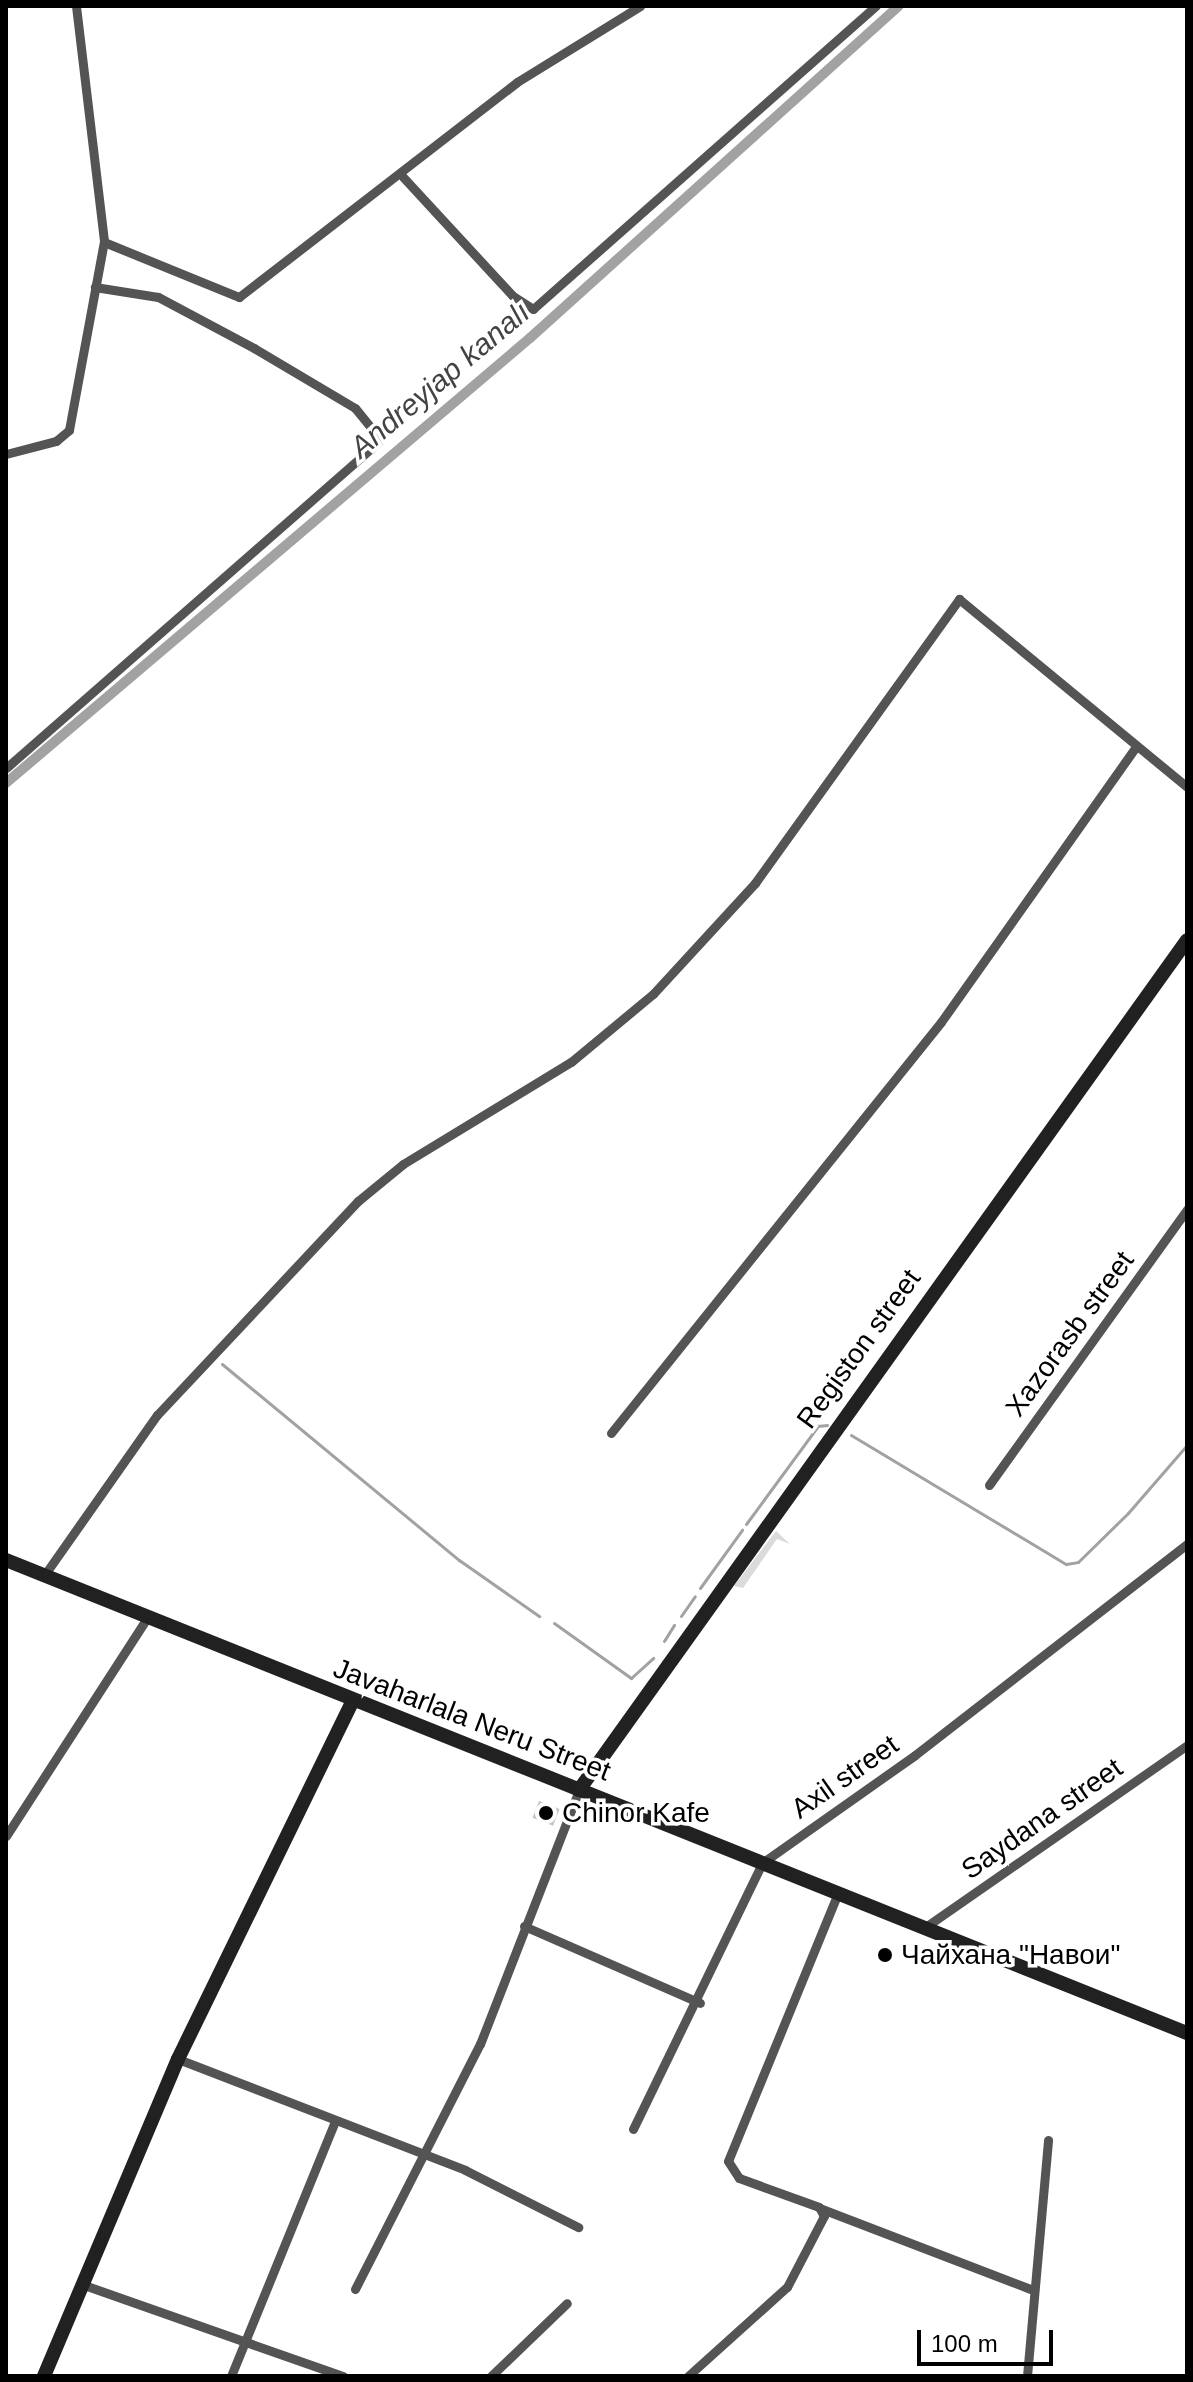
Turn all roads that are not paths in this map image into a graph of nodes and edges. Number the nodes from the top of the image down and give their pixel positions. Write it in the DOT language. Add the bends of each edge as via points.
graph roads {
  1 [pos="76,6"];
  2 [pos="640,6"];
  3 [pos="876,6"];
  4 [pos="403,177"];
  5 [pos="104,242"];
  6 [pos="95,287"];
  7 [pos="6,454"];
  8 [pos="1134,749"];
  9 [pos="6,768"];
  10 [pos="1187,787"];
  11 [pos="1187,940"];
  12 [pos="1187,1209"];
  13 [pos="611,1433"];
  14 [pos="989,1485"];
  15 [pos="1187,1544"];
  16 [pos="6,1560"];
  17 [pos="43,1577"];
  18 [pos="145,1621"];
  19 [pos="352,1703"];
  20 [pos="1187,1745"];
  21 [pos="579,1790"];
  22 [pos="6,1836"];
  23 [pos="762,1863"];
  24 [pos="838,1893"];
  25 [pos="524,1926"];
  26 [pos="923,1929"];
  27 [pos="700,2003"];
  28 [pos="1187,2033"];
  29 [pos="178,2059"];
  30 [pos="335,2121"];
  31 [pos="633,2129"];
  32 [pos="1048,2140"];
  33 [pos="424,2157"];
  34 [pos="822,2209"];
  35 [pos="578,2227"];
  36 [pos="84,2285"];
  37 [pos="355,2289"];
  38 [pos="1033,2290"];
  39 [pos="567,2303"];
  40 [pos="241,2344"];
  41 [pos="44,2376"];
  42 [pos="231,2376"];
  43 [pos="343,2376"];
  44 [pos="491,2376"];
  45 [pos="688,2376"];
  46 [pos="1027,2376"];
  1 -- 5 [label="street"];
  2 -- 4 [label="street" via="563,49"];
  3 -- 4 [label="street" via="533,309 513,296"];
  4 -- 5 [label="street" via="239,297"];
  5 -- 6 [label="street"];
  6 -- 7 [label="street" via="69,430 56,441"];
  6 -- 9 [label="street" via="158,297 254,348 355,408 381,440"];
  8 -- 10 [label="street"];
  8 -- 13 [label="street" via="941,1022"];
  8 -- 17 [label="street" via="959,599 755,883 653,994 571,1062 403,1164 358,1201 148,1425"];
  11 -- 21 [label="street, Registon street" via="687,1629"];
  12 -- 14 [label="street, Xazorasb street"];
  15 -- 23 [label="street, Axil street" via="915,1755"];
  16 -- 17 [label="street, Javaharlala Neru Street"];
  17 -- 18 [label="street, Javaharlala Neru Street"];
  18 -- 19 [label="street, Javaharlala Neru Street"];
  18 -- 22 [label="street"];
  19 -- 21 [label="street, Javaharlala Neru Street"];
  19 -- 29 [label="street"];
  20 -- 26 [label="street, Saydana street"];
  21 -- 23 [label="street, Javaharlala Neru Street"];
  21 -- 25 [label="street"];
  23 -- 24 [label="street, Javaharlala Neru Street"];
  23 -- 27 [label="street"];
  24 -- 26 [label="street, Javaharlala Neru Street"];
  24 -- 34 [label="street" via="728,2161 739,2178"];
  25 -- 27 [label="street"];
  25 -- 33 [label="street" via="480,2044"];
  26 -- 28 [label="street, Javaharlala Neru Street"];
  27 -- 31 [label="street"];
  29 -- 30 [label="street"];
  29 -- 36 [label="street"];
  30 -- 33 [label="street"];
  30 -- 40 [label="street"];
  32 -- 38 [label="street"];
  33 -- 35 [label="street"];
  33 -- 37 [label="street"];
  34 -- 38 [label="street"];
  34 -- 45 [label="street" via="806,2263 787,2287"];
  36 -- 40 [label="street"];
  36 -- 41 [label="street"];
  38 -- 46 [label="street"];
  39 -- 44 [label="street"];
  40 -- 42 [label="street"];
  40 -- 43 [label="street"];
}
